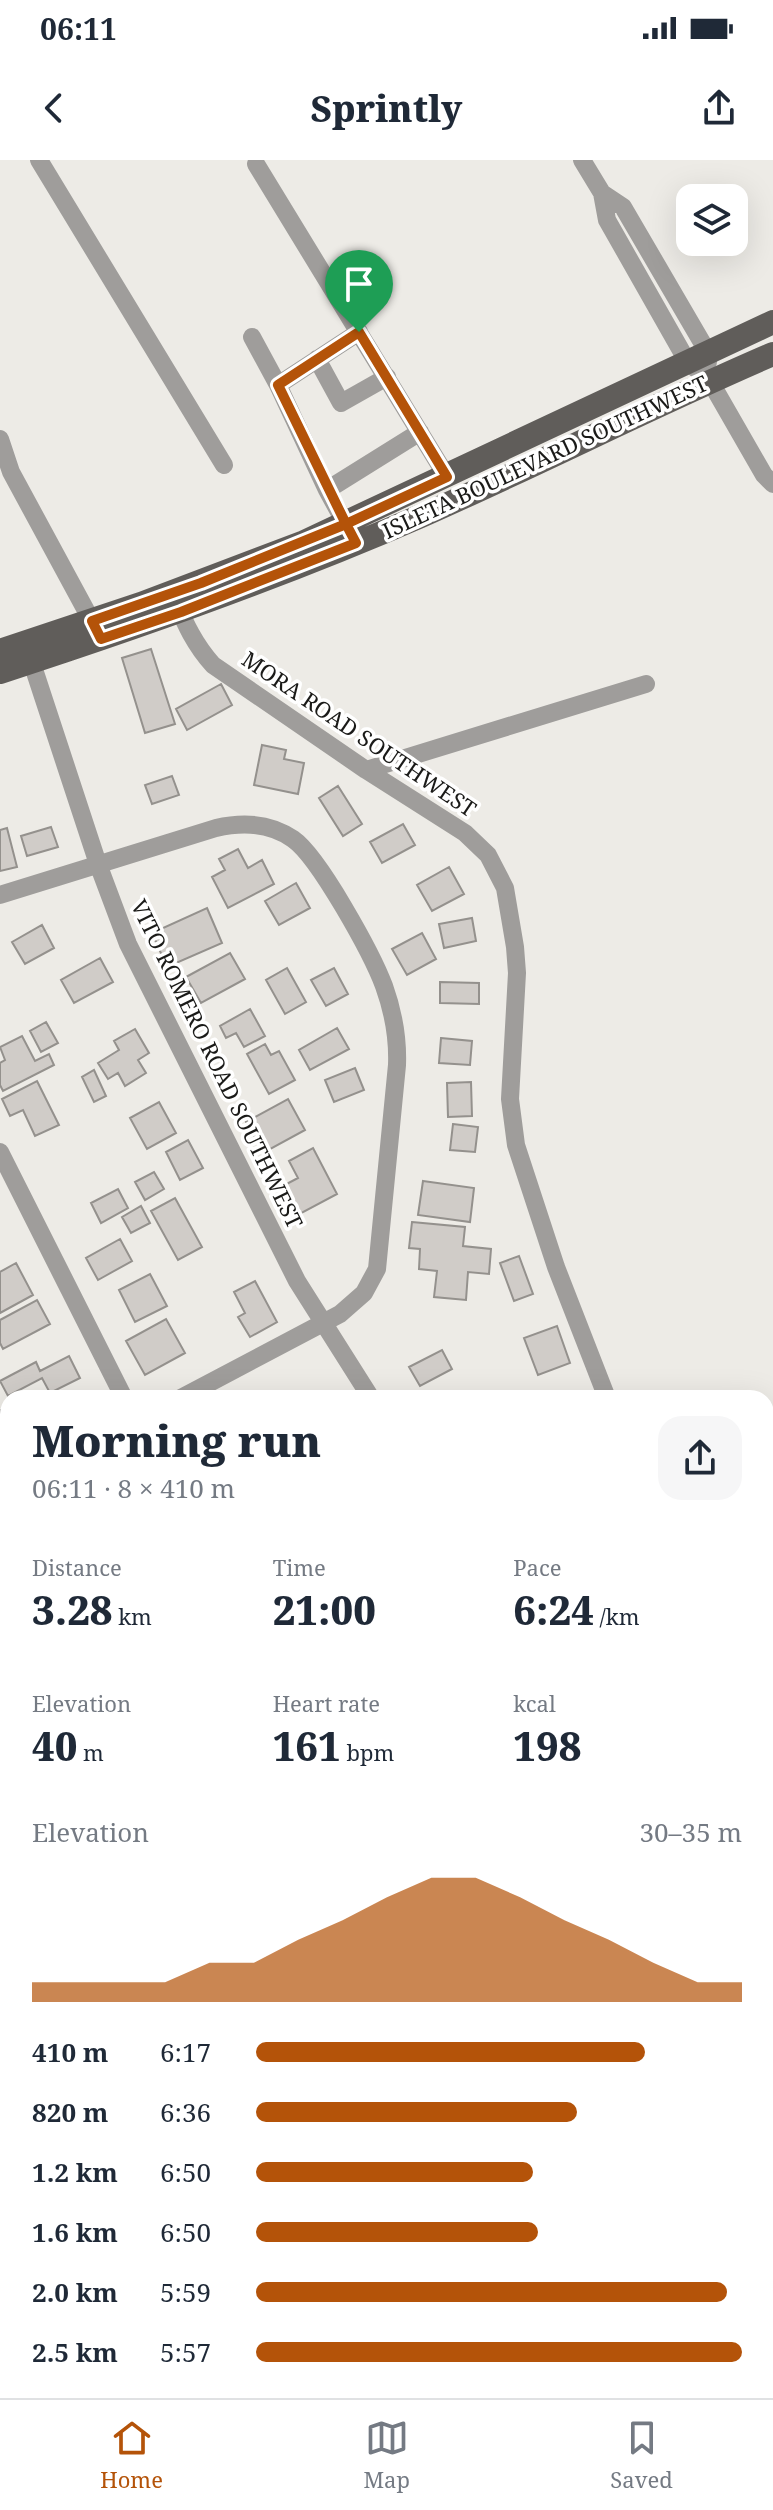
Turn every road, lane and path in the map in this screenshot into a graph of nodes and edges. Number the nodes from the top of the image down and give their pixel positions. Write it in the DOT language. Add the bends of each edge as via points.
graph roads {
  1 [pos="39,160"];
  2 [pos="582,160"];
  3 [pos="256,164"];
  4 [pos="773,322"];
  5 [pos="359,332"];
  6 [pos="252,337"];
  7 [pos="773,354"];
  8 [pos="697,356"];
  9 [pos="317,359"];
  10 [pos="387,377"];
  11 [pos="710,381"];
  12 [pos="278,385"];
  13 [pos="420,432"];
  14 [pos="0,439"];
  15 [pos="224,465"];
  16 [pos="447,477"];
  17 [pos="768,479"];
  18 [pos="327,490"];
  19 [pos="351,534"];
  20 [pos="177,602"];
  21 [pos="97,630"];
  22 [pos="0,651"];
  23 [pos="28,652"];
  24 [pos="0,672"];
  25 [pos="646,684"];
  26 [pos="366,770"];
  27 [pos="98,864"];
  28 [pos="0,895"];
  29 [pos="0,1152"];
  30 [pos="323,1324"];
  31 [pos="120,1390"];
  32 [pos="196,1390"];
  33 [pos="366,1390"];
  34 [pos="604,1390"];
  1 -- 15 [label="street"];
  2 -- 8 [label="street" via="602,193 623,207"];
  3 -- 5 [label="street"];
  4 -- 8 [label="main road, ISLETA BOULEVARD SOUTHWEST"];
  5 -- 9 [label="street"];
  5 -- 10 [label="street"];
  6 -- 12 [label="street"];
  7 -- 11 [label="main road, ISLETA BOULEVARD SOUTHWEST"];
  8 -- 11 [label="street"];
  8 -- 16 [label="main road, ISLETA BOULEVARD SOUTHWEST"];
  9 -- 10 [label="street" via="341,403"];
  9 -- 12 [label="street"];
  10 -- 13 [label="street"];
  11 -- 17 [label="street"];
  11 -- 19 [label="main road, ISLETA BOULEVARD SOUTHWEST" via="421,516"];
  12 -- 18 [label="street"];
  13 -- 16 [label="street"];
  13 -- 18 [label="street"];
  14 -- 21 [label="street" via="11,472"];
  16 -- 19 [label="main road, ISLETA BOULEVARD SOUTHWEST"];
  18 -- 19 [label="street"];
  19 -- 20 [label="main road, ISLETA BOULEVARD SOUTHWEST"];
  20 -- 21 [label="main road, ISLETA BOULEVARD SOUTHWEST"];
  20 -- 26 [label="street, MORA ROAD SOUTHWEST" via="199,649 213,665"];
  21 -- 23 [label="main road, ISLETA BOULEVARD SOUTHWEST"];
  22 -- 23 [label="main road, ISLETA BOULEVARD SOUTHWEST"];
  23 -- 24 [label="main road, ISLETA BOULEVARD SOUTHWEST"];
  23 -- 27 [label="street, VITO ROMERO ROAD SOUTHWEST"];
  25 -- 26 [label="street"];
  26 -- 34 [label="street, MORA ROAD SOUTHWEST" via="465,833 488,855 505,888 517,973 510,1099 516,1145"];
  27 -- 28 [label="street"];
  27 -- 30 [label="street, VITO ROMERO ROAD SOUTHWEST" via="149,988"];
  27 -- 30 [label="street" via="228,826 281,832 304,847 321,870 378,974 398,1047 380,1250 364,1293"];
  29 -- 31 [label="street"];
  30 -- 32 [label="street"];
  30 -- 33 [label="street, VITO ROMERO ROAD SOUTHWEST"];
}
